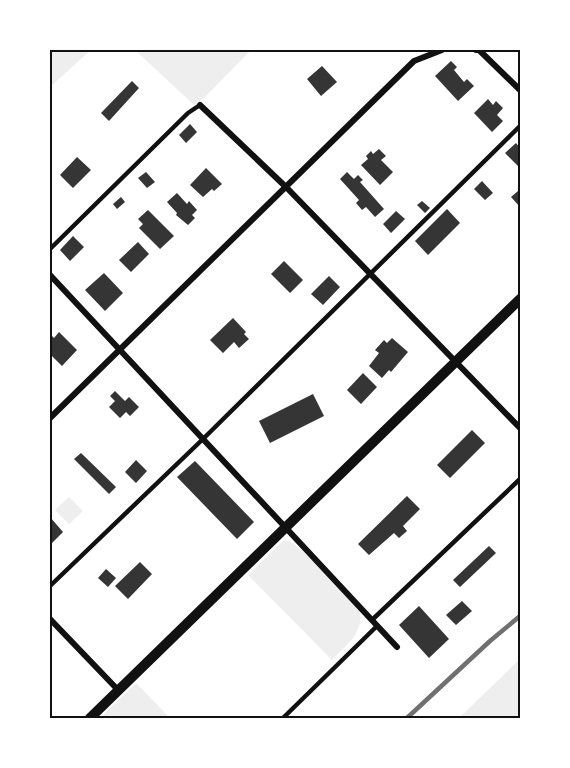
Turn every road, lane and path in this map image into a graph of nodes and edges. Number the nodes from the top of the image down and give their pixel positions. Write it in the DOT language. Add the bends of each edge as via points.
graph roads {
  1 [pos="442,50"];
  2 [pos="476,50"];
  3 [pos="520,90"];
  4 [pos="200,105"];
  5 [pos="520,126"];
  6 [pos="287,188"];
  7 [pos="50,249"];
  8 [pos="370,273"];
  9 [pos="50,275"];
  10 [pos="520,299"];
  11 [pos="120,350"];
  12 [pos="456,362"];
  13 [pos="50,418"];
  14 [pos="520,428"];
  15 [pos="203,439"];
  16 [pos="520,479"];
  17 [pos="286,528"];
  18 [pos="50,586"];
  19 [pos="50,619"];
  20 [pos="375,623"];
  21 [pos="397,647"];
  22 [pos="118,691"];
  23 [pos="90,718"];
  24 [pos="283,718"];
  1 -- 6 [label="street" via="414,61"];
  2 -- 3 [label="street"];
  4 -- 6 [label="street"];
  4 -- 7 [label="lane"];
  5 -- 8 [label="lane"];
  6 -- 8 [label="street"];
  6 -- 11 [label="street"];
  8 -- 12 [label="street"];
  8 -- 15 [label="lane"];
  9 -- 11 [label="street"];
  10 -- 12 [label="street"];
  11 -- 13 [label="street"];
  11 -- 15 [label="street"];
  12 -- 14 [label="street"];
  12 -- 17 [label="street"];
  15 -- 17 [label="street"];
  15 -- 18 [label="lane"];
  16 -- 20 [label="lane"];
  17 -- 20 [label="street"];
  17 -- 22 [label="street"];
  19 -- 22 [label="street"];
  20 -- 21 [label="street"];
  20 -- 24 [label="lane"];
  22 -- 23 [label="street"];
}
